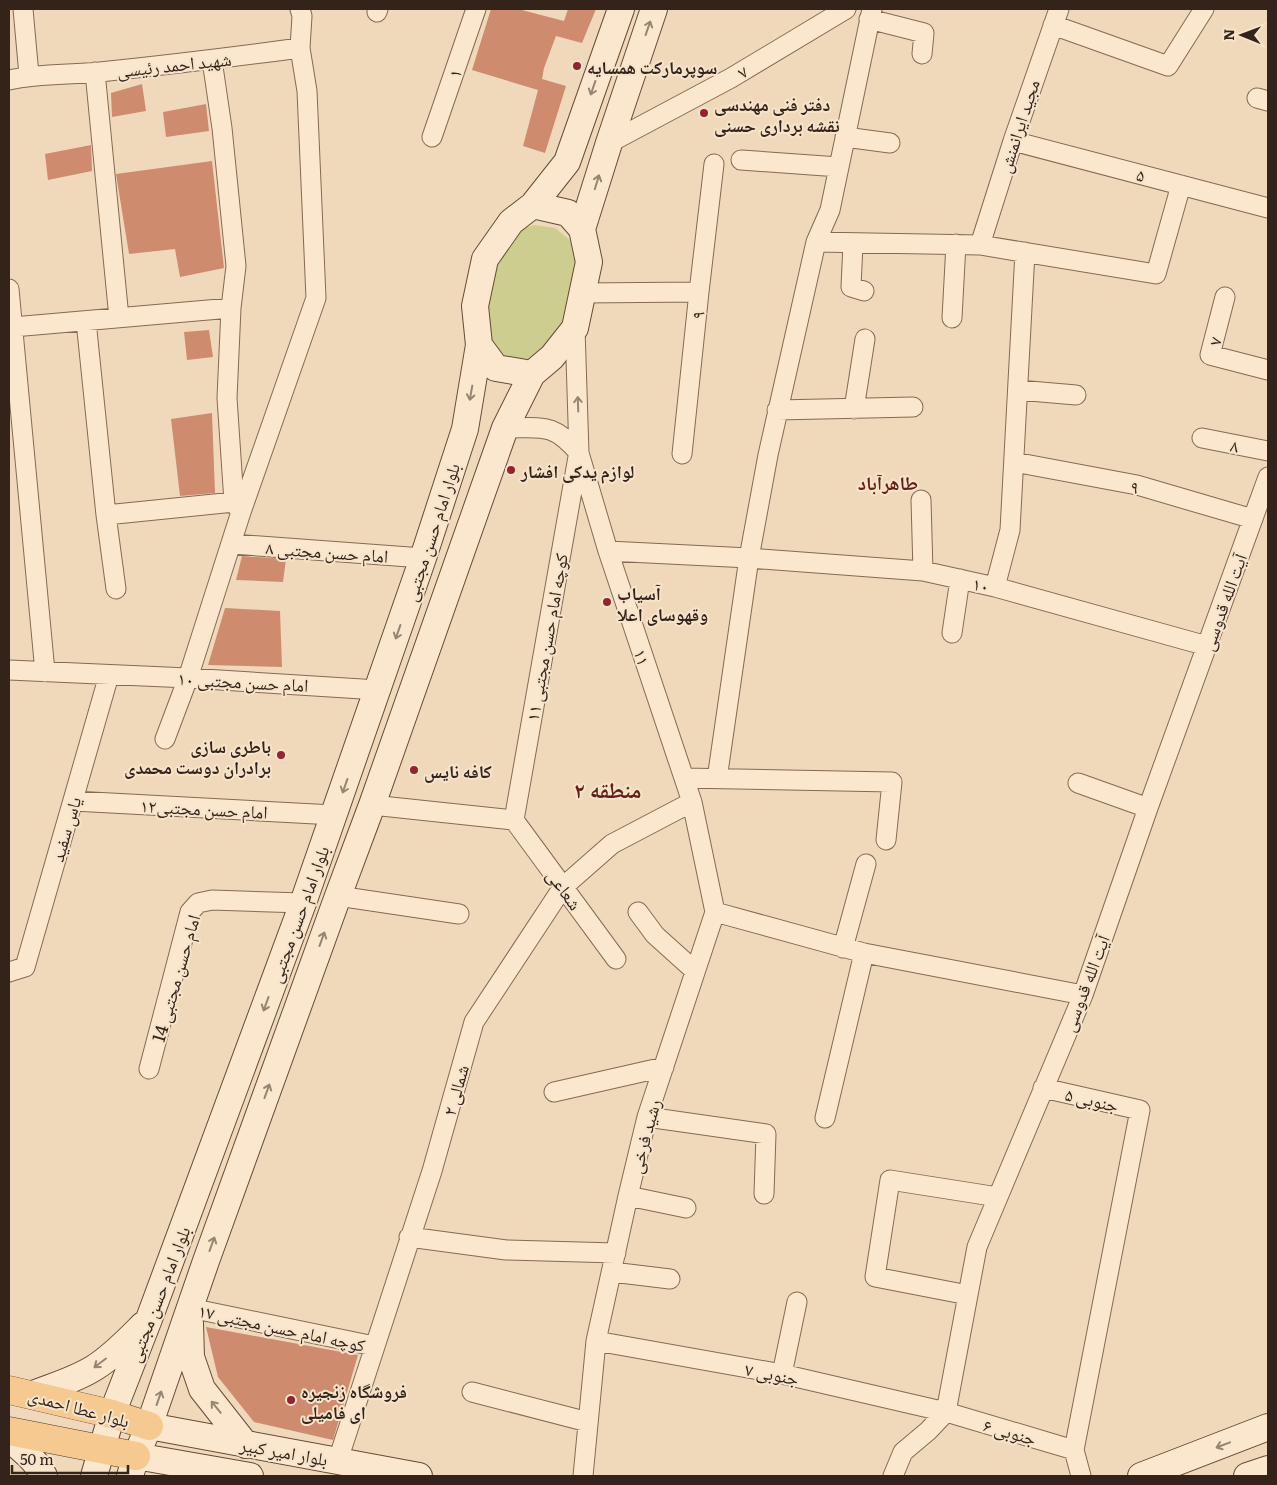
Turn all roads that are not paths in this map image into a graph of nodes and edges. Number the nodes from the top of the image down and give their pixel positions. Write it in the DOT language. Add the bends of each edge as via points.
graph roads {
  1 [pos="23,9"];
  2 [pos="300,9"];
  3 [pos="476,9"];
  4 [pos="621,9"];
  5 [pos="654,9"];
  6 [pos="1204,9"];
  7 [pos="835,12"];
  8 [pos="871,14"];
  9 [pos="1056,17"];
  10 [pos="300,48"];
  11 [pos="922,54"];
  12 [pos="212,60"];
  13 [pos="95,72"];
  14 [pos="29,75"];
  15 [pos="9,80"];
  16 [pos="432,137"];
  17 [pos="845,137"];
  18 [pos="1013,141"];
  19 [pos="609,143"];
  20 [pos="890,143"];
  21 [pos="741,160"];
  22 [pos="714,164"];
  23 [pos="839,167"];
  24 [pos="1181,185"];
  25 [pos="533,204"];
  26 [pos="1268,208"];
  27 [pos="582,229"];
  28 [pos="816,242"];
  29 [pos="854,244"];
  30 [pos="956,244"];
  31 [pos="980,245"];
  32 [pos="1025,252"];
  33 [pos="9,289"];
  34 [pos="699,292"];
  35 [pos="864,292"];
  36 [pos="582,294"];
  37 [pos="1226,297"];
  38 [pos="231,308"];
  39 [pos="119,318"];
  40 [pos="952,318"];
  41 [pos="86,321"];
  42 [pos="13,327"];
  43 [pos="575,328"];
  44 [pos="865,339"];
  45 [pos="479,345"];
  46 [pos="1268,370"];
  47 [pos="532,374"];
  48 [pos="1018,390"];
  49 [pos="1076,395"];
  50 [pos="913,407"];
  51 [pos="854,408"];
  52 [pos="777,410"];
  53 [pos="505,428"];
  54 [pos="1202,438"];
  55 [pos="1268,451"];
  56 [pos="579,453"];
  57 [pos="682,454"];
  58 [pos="1014,462"];
  59 [pos="1268,477"];
  60 [pos="921,500"];
  61 [pos="238,507"];
  62 [pos="106,514"];
  63 [pos="1253,519"];
  64 [pos="232,544"];
  65 [pos="608,551"];
  66 [pos="423,558"];
  67 [pos="749,558"];
  68 [pos="923,571"];
  69 [pos="960,579"];
  70 [pos="995,587"];
  71 [pos="116,589"];
  72 [pos="952,633"];
  73 [pos="1207,646"];
  74 [pos="9,670"];
  75 [pos="45,672"];
  76 [pos="108,675"];
  77 [pos="188,678"];
  78 [pos="378,690"];
  79 [pos="165,739"];
  80 [pos="684,778"];
  81 [pos="717,779"];
  82 [pos="1078,783"];
  83 [pos="73,801"];
  84 [pos="692,802"];
  85 [pos="372,805"];
  86 [pos="1148,808"];
  87 [pos="334,815"];
  88 [pos="514,820"];
  89 [pos="886,840"];
  90 [pos="866,864"];
  91 [pos="563,887"];
  92 [pos="338,896"];
  93 [pos="303,903"];
  94 [pos="638,912"];
  95 [pos="715,912"];
  96 [pos="458,914"];
  97 [pos="844,948"];
  98 [pos="864,953"];
  99 [pos="616,959"];
  100 [pos="695,971"];
  101 [pos="9,972"];
  102 [pos="1083,995"];
  103 [pos="664,1067"];
  104 [pos="149,1069"];
  105 [pos="1043,1088"];
  106 [pos="554,1092"];
  107 [pos="647,1117"];
  108 [pos="825,1118"];
  109 [pos="764,1194"];
  110 [pos="628,1196"];
  111 [pos="998,1197"];
  112 [pos="686,1208"];
  113 [pos="409,1237"];
  114 [pos="616,1253"];
  115 [pos="612,1272"];
  116 [pos="670,1279"];
  117 [pos="968,1295"];
  118 [pos="797,1302"];
  119 [pos="190,1308"];
  120 [pos="149,1319"];
  121 [pos="596,1341"];
  122 [pos="374,1346"];
  123 [pos="782,1374"];
  124 [pos="21,1392"];
  125 [pos="472,1392"];
  126 [pos="946,1412"];
  127 [pos="112,1414"];
  128 [pos="588,1422"];
  129 [pos="149,1426"];
  130 [pos="1268,1427"];
  131 [pos="9,1431"];
  132 [pos="9,1440"];
  133 [pos="246,1445"];
  134 [pos="103,1449"];
  135 [pos="1074,1450"];
  136 [pos="338,1460"];
  137 [pos="133,1466"];
  138 [pos="1268,1469"];
  139 [pos="200,1472"];
  140 [pos="44,1476"];
  141 [pos="94,1476"];
  142 [pos="250,1476"];
  143 [pos="420,1476"];
  144 [pos="584,1476"];
  145 [pos="893,1476"];
  146 [pos="1082,1476"];
  147 [pos="1141,1476"];
  148 [pos="1247,1476"];
  1 -- 14 [label="street"];
  2 -- 10 [label="street"];
  3 -- 16 [label="street, ۱"];
  4 -- 25 [label="main road, one-way" via="567,162"];
  19 -- 5 [label="main road, one-way"];
  6 -- 9 [label="street" via="1168,66"];
  7 -- 19 [label="street, ۷" via="731,78"];
  8 -- 11 [label="street" via="924,33"];
  8 -- 17 [label="street"];
  9 -- 18 [label="street, مجید ایرانمنش"];
  10 -- 12 [label="street, شهید احمد رئیسی"];
  10 -- 61 [label="street" via="308,91 316,298"];
  12 -- 13 [label="street, شهید احمد رئیسی"];
  12 -- 38 [label="street" via="236,266"];
  13 -- 14 [label="street, شهید احمد رئیسی"];
  13 -- 39 [label="street"];
  14 -- 15 [label="street, شهید احمد رئیسی"];
  17 -- 20 [label="street"];
  17 -- 23 [label="street"];
  18 -- 24 [label="street, ۵"];
  18 -- 31 [label="street, مجید ایرانمنش"];
  27 -- 19 [label="main road, one-way"];
  21 -- 23 [label="street"];
  22 -- 34 [label="street"];
  23 -- 28 [label="street" via="830,210"];
  24 -- 26 [label="street, ۵"];
  24 -- 32 [label="street" via="1156,274"];
  25 -- 27 [label="main road" via="568,213"];
  25 -- 45 [label="main road" via="511,222 485,258 475,306"];
  27 -- 36 [label="main road" via="589,262"];
  28 -- 29 [label="street"];
  28 -- 52 [label="street"];
  29 -- 30 [label="street"];
  29 -- 35 [label="street" via="851,287"];
  30 -- 31 [label="street"];
  30 -- 40 [label="street"];
  31 -- 32 [label="street"];
  32 -- 48 [label="street"];
  33 -- 42 [label="street"];
  34 -- 36 [label="street, ۹"];
  34 -- 57 [label="street, ۹"];
  36 -- 43 [label="main road"];
  37 -- 46 [label="street, ۷" via="1210,355"];
  38 -- 39 [label="street"];
  38 -- 61 [label="street" via="227,398"];
  39 -- 41 [label="street"];
  41 -- 42 [label="street"];
  41 -- 62 [label="street"];
  42 -- 75 [label="street"];
  43 -- 47 [label="main road" via="552,357"];
  56 -- 43 [label="street, ۱۱, one-way"];
  44 -- 51 [label="street"];
  45 -- 47 [label="main road" via="496,368"];
  45 -- 66 [label="main road, بلوار امام حسن مجتبی, one-way" via="465,428"];
  47 -- 53 [label="main road, بلوار امام حسن مجتبی"];
  48 -- 49 [label="street"];
  48 -- 58 [label="street"];
  50 -- 51 [label="street"];
  51 -- 52 [label="street"];
  52 -- 67 [label="street"];
  53 -- 56 [label="street, ۱۱" via="554,430"];
  53 -- 85 [label="main road, بلوار امام حسن مجتبی"];
  54 -- 55 [label="street, ۸"];
  56 -- 65 [label="street, ۱۱"];
  56 -- 88 [label="street, کوچه امام حسن مجتبی ۱۱"];
  58 -- 63 [label="street, ۹" via="1137,486"];
  58 -- 70 [label="street" via="1010,530"];
  59 -- 63 [label="street, آیت الله قدوسی"];
  60 -- 68 [label="street"];
  61 -- 62 [label="street"];
  61 -- 64 [label="street"];
  62 -- 71 [label="street"];
  63 -- 73 [label="street, آیت الله قدوسی"];
  64 -- 66 [label="street, امام حسن مجتبی ۸"];
  64 -- 77 [label="street"];
  65 -- 67 [label="street, ۱۰"];
  65 -- 80 [label="street, ۱۱"];
  66 -- 78 [label="main road, بلوار امام حسن مجتبی, one-way"];
  67 -- 68 [label="street, ۱۰"];
  67 -- 81 [label="street"];
  68 -- 69 [label="street, ۱۰"];
  69 -- 70 [label="street, ۱۰"];
  69 -- 72 [label="street"];
  70 -- 73 [label="street, ۱۰"];
  73 -- 86 [label="street, آیت الله قدوسی"];
  74 -- 75 [label="street, امام حسن مجتبی ۱۰"];
  75 -- 76 [label="street, امام حسن مجتبی ۱۰"];
  76 -- 77 [label="street, امام حسن مجتبی ۱۰"];
  76 -- 83 [label="street, یاس سفید"];
  77 -- 78 [label="street, امام حسن مجتبی ۱۰"];
  77 -- 79 [label="street"];
  78 -- 87 [label="main road, بلوار امام حسن مجتبی, one-way"];
  80 -- 81 [label="street"];
  80 -- 84 [label="street, ۱۱"];
  81 -- 89 [label="street" via="892,782"];
  82 -- 86 [label="street"];
  83 -- 87 [label="street, امام حسن مجتبی۱۲"];
  83 -- 101 [label="street, یاس سفید" via="25,967"];
  84 -- 91 [label="street, ۲ شمالی" via="612,844"];
  84 -- 95 [label="street"];
  85 -- 88 [label="street"];
  85 -- 92 [label="main road, بلوار امام حسن مجتبی"];
  86 -- 102 [label="street, آیت الله قدوسی"];
  87 -- 93 [label="main road, بلوار امام حسن مجتبی"];
  88 -- 91 [label="street, شعاعی"];
  90 -- 97 [label="street"];
  91 -- 99 [label="street, شعاعی"];
  91 -- 113 [label="street, ۲ شمالی" via="474,1022 432,1171"];
  92 -- 96 [label="street"];
  119 -- 92 [label="main road, بلوار امام حسن مجتبی, one-way"];
  93 -- 104 [label="street, امام حسن مجتبی 14" via="212,900 198,903 190,912"];
  93 -- 120 [label="main road, بلوار امام حسن مجتبی, one-way"];
  94 -- 100 [label="street" via="655,935"];
  95 -- 97 [label="street"];
  95 -- 100 [label="street, رشید فرخی"];
  97 -- 98 [label="street"];
  98 -- 102 [label="street"];
  98 -- 108 [label="street"];
  100 -- 103 [label="street, رشید فرخی"];
  102 -- 105 [label="street, آیت الله قدوسی"];
  103 -- 106 [label="street"];
  103 -- 107 [label="street, رشید فرخی"];
  105 -- 111 [label="street, آیت الله قدوسی"];
  105 -- 135 [label="street, ۵ جنوبی" via="1140,1110"];
  107 -- 109 [label="street" via="766,1134"];
  107 -- 110 [label="street, رشید فرخی"];
  110 -- 112 [label="street"];
  110 -- 114 [label="street, رشید فرخی"];
  111 -- 117 [label="street, آیت الله قدوسی" via="978,1247"];
  111 -- 117 [label="street" via="890,1180 875,1277"];
  113 -- 114 [label="street" via="506,1250"];
  113 -- 122 [label="street, ۲ شمالی"];
  114 -- 115 [label="street, رشید فرخی"];
  115 -- 116 [label="street"];
  115 -- 121 [label="street, رشید فرخی"];
  117 -- 126 [label="street, آیت الله قدوسی"];
  118 -- 123 [label="street"];
  119 -- 122 [label="street, کوچه امام حسن مجتبی ۱۷"];
  129 -- 119 [label="main road, بلوار امام حسن مجتبی, one-way"];
  133 -- 119 [label="main road, one-way" via="202,1389 191,1357"];
  120 -- 124 [label="main road, one-way" via="94,1368 71,1380"];
  120 -- 127 [label="main road, بلوار امام حسن مجتبی"];
  121 -- 123 [label="street, ۷ جنوبی"];
  121 -- 128 [label="street, رشید فرخی"];
  122 -- 136 [label="street, ۲ شمالی"];
  123 -- 126 [label="street, ۷ جنوبی"];
  124 -- 127 [label="main road, بلوار عطا احمدی"];
  125 -- 128 [label="street"];
  126 -- 135 [label="street, ۶ جنوبی"];
  126 -- 145 [label="street" via="902,1452"];
  127 -- 129 [label="main road, بلوار عطا احمدی"];
  127 -- 134 [label="main road, بلوار امام حسن مجتبی"];
  128 -- 144 [label="street, رشید فرخی"];
  129 -- 133 [label="main road, بلوار امیر کبیر"];
  129 -- 137 [label="main road, بلوار امام حسن مجتبی"];
  130 -- 147 [label="main road, one-way"];
  131 -- 134 [label="main road, بلوار عطا احمدی"];
  132 -- 140 [label="main road"];
  133 -- 136 [label="main road, بلوار امیر کبیر"];
  134 -- 137 [label="main road, بلوار عطا احمدی"];
  134 -- 141 [label="main road, بلوار امام حسن مجتبی"];
  135 -- 146 [label="street"];
  136 -- 143 [label="main road, بلوار امیر کبیر"];
  137 -- 139 [label="main road, بلوار امیر کبیر"];
  138 -- 148 [label="main road"];
  139 -- 142 [label="main road, بلوار امیر کبیر"];
}
